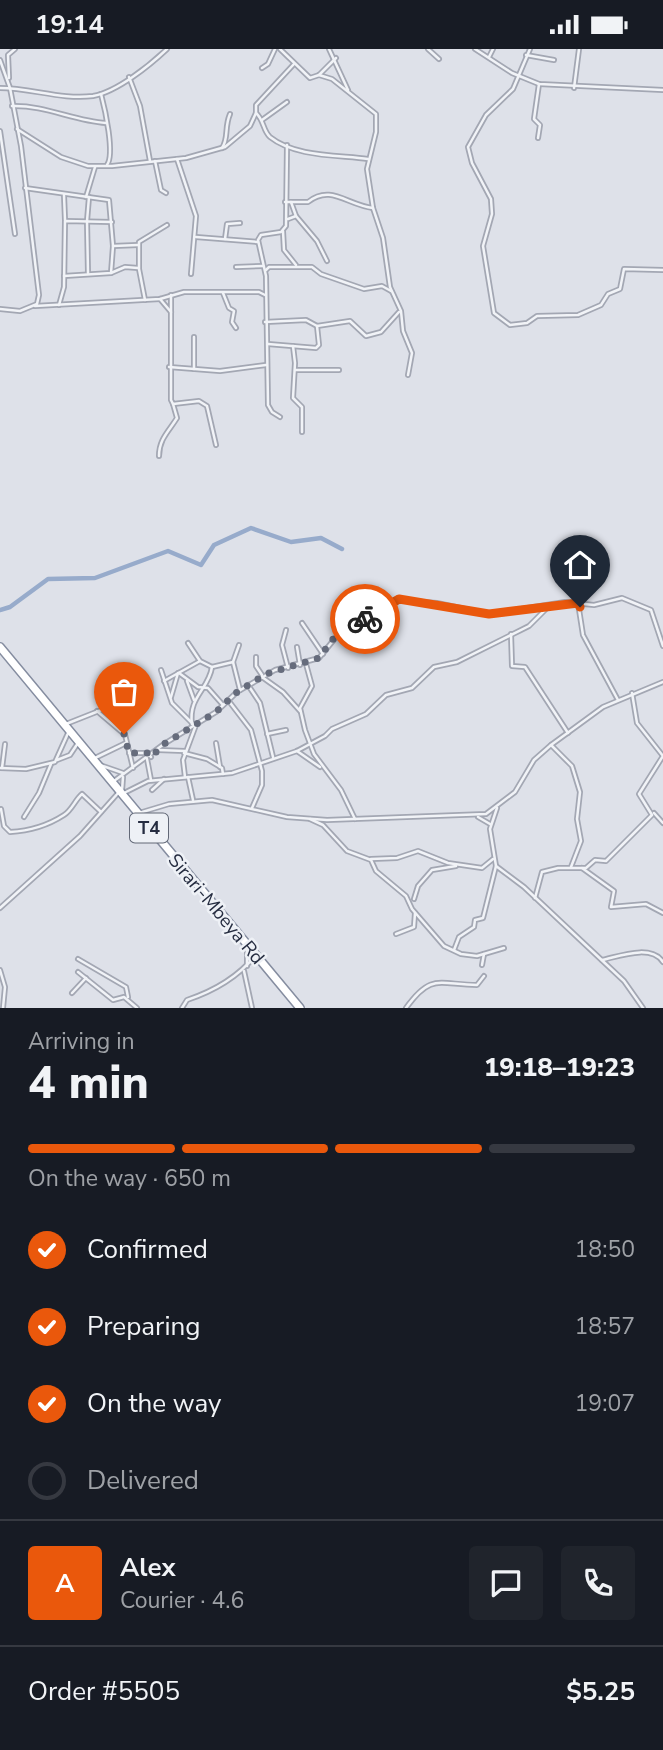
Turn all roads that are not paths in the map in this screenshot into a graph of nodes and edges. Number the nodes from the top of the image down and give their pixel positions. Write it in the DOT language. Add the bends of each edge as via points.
graph roads {
  1 [pos="15,49"];
  2 [pos="167,49"];
  3 [pos="275,49"];
  4 [pos="280,49"];
  5 [pos="329,49"];
  6 [pos="428,49"];
  7 [pos="475,49"];
  8 [pos="493,49"];
  9 [pos="530,49"];
  10 [pos="579,49"];
  11 [pos="526,55"];
  12 [pos="489,57"];
  13 [pos="336,58"];
  14 [pos="439,59"];
  15 [pos="0,60"];
  16 [pos="554,60"];
  17 [pos="294,64"];
  18 [pos="262,68"];
  19 [pos="318,75"];
  20 [pos="519,76"];
  21 [pos="129,77"];
  22 [pos="8,81"];
  23 [pos="539,83"];
  24 [pos="1,87"];
  25 [pos="10,88"];
  26 [pos="574,88"];
  27 [pos="348,90"];
  28 [pos="663,90"];
  29 [pos="101,94"];
  30 [pos="287,102"];
  31 [pos="12,106"];
  32 [pos="256,113"];
  33 [pos="230,114"];
  34 [pos="262,120"];
  35 [pos="106,123"];
  36 [pos="17,129"];
  37 [pos="0,131"];
  38 [pos="227,138"];
  39 [pos="538,138"];
  40 [pos="1,141"];
  41 [pos="232,141"];
  42 [pos="287,145"];
  43 [pos="222,148"];
  44 [pos="177,159"];
  45 [pos="369,159"];
  46 [pos="150,161"];
  47 [pos="155,161"];
  48 [pos="88,166"];
  49 [pos="98,166"];
  50 [pos="105,166"];
  51 [pos="93,170"];
  52 [pos="24,188"];
  53 [pos="166,193"];
  54 [pos="64,194"];
  55 [pos="89,196"];
  56 [pos="285,202"];
  57 [pos="291,202"];
  58 [pos="373,208"];
  59 [pos="296,216"];
  60 [pos="286,219"];
  61 [pos="65,220"];
  62 [pos="87,221"];
  63 [pos="112,222"];
  64 [pos="240,223"];
  65 [pos="167,225"];
  66 [pos="283,231"];
  67 [pos="15,235"];
  68 [pos="196,237"];
  69 [pos="225,239"];
  70 [pos="258,242"];
  71 [pos="139,245"];
  72 [pos="113,246"];
  73 [pos="327,261"];
  74 [pos="263,266"];
  75 [pos="236,267"];
  76 [pos="297,267"];
  77 [pos="139,269"];
  78 [pos="663,270"];
  79 [pos="111,272"];
  80 [pos="265,272"];
  81 [pos="88,273"];
  82 [pos="191,274"];
  83 [pos="64,277"];
  84 [pos="266,287"];
  85 [pos="391,291"];
  86 [pos="259,292"];
  87 [pos="223,293"];
  88 [pos="171,295"];
  89 [pos="265,295"];
  90 [pos="160,299"];
  91 [pos="145,300"];
  92 [pos="59,305"];
  93 [pos="35,306"];
  94 [pos="0,309"];
  95 [pos="401,311"];
  96 [pos="171,313"];
  97 [pos="265,322"];
  98 [pos="317,326"];
  99 [pos="236,328"];
  100 [pos="194,337"];
  101 [pos="268,344"];
  102 [pos="293,345"];
  103 [pos="267,365"];
  104 [pos="169,367"];
  105 [pos="194,369"];
  106 [pos="295,370"];
  107 [pos="339,370"];
  108 [pos="408,375"];
  109 [pos="173,404"];
  110 [pos="280,417"];
  111 [pos="302,432"];
  112 [pos="216,445"];
  113 [pos="159,456"];
  114 [pos="578,603"];
  115 [pos="549,606"];
  116 [pos="302,623"];
  117 [pos="286,630"];
  118 [pos="511,634"];
  119 [pos="188,643"];
  120 [pos="239,645"];
  121 [pos="663,646"];
  122 [pos="0,647"];
  123 [pos="297,647"];
  124 [pos="323,654"];
  125 [pos="256,657"];
  126 [pos="200,661"];
  127 [pos="233,662"];
  128 [pos="306,664"];
  129 [pos="300,665"];
  130 [pos="212,667"];
  131 [pos="288,667"];
  132 [pos="161,670"];
  133 [pos="179,673"];
  134 [pos="262,677"];
  135 [pos="164,681"];
  136 [pos="187,681"];
  137 [pos="663,682"];
  138 [pos="248,685"];
  139 [pos="204,686"];
  140 [pos="240,690"];
  141 [pos="632,693"];
  142 [pos="170,700"];
  143 [pos="194,700"];
  144 [pos="618,700"];
  145 [pos="228,701"];
  146 [pos="223,705"];
  147 [pos="97,711"];
  148 [pos="300,711"];
  149 [pos="194,724"];
  150 [pos="65,728"];
  151 [pos="286,730"];
  152 [pos="568,733"];
  153 [pos="124,734"];
  154 [pos="267,734"];
  155 [pos="78,742"];
  156 [pos="126,743"];
  157 [pos="5,744"];
  158 [pos="216,744"];
  159 [pos="310,745"];
  160 [pos="551,745"];
  161 [pos="157,750"];
  162 [pos="297,751"];
  163 [pos="185,752"];
  164 [pos="129,753"];
  165 [pos="218,754"];
  166 [pos="91,757"];
  167 [pos="273,757"];
  168 [pos="149,758"];
  169 [pos="57,760"];
  170 [pos="214,762"];
  171 [pos="259,763"];
  172 [pos="51,764"];
  173 [pos="97,765"];
  174 [pos="220,767"];
  175 [pos="1,768"];
  176 [pos="133,768"];
  177 [pos="323,769"];
  178 [pos="124,774"];
  179 [pos="223,774"];
  180 [pos="187,777"];
  181 [pos="164,779"];
  182 [pos="152,781"];
  183 [pos="112,783"];
  184 [pos="152,790"];
  185 [pos="120,793"];
  186 [pos="193,800"];
  187 [pos="497,808"];
  188 [pos="1,809"];
  189 [pos="251,809"];
  190 [pos="101,812"];
  191 [pos="652,812"];
  192 [pos="138,813"];
  193 [pos="475,816"];
  194 [pos="24,817"];
  195 [pos="307,818"];
  196 [pos="355,819"];
  197 [pos="663,823"];
  198 [pos="490,824"];
  199 [pos="494,856"];
  200 [pos="368,859"];
  201 [pos="460,866"];
  202 [pos="496,866"];
  203 [pos="571,867"];
  204 [pos="582,868"];
  205 [pos="535,898"];
  206 [pos="414,899"];
  207 [pos="0,908"];
  208 [pos="415,913"];
  209 [pos="663,913"];
  210 [pos="396,934"];
  211 [pos="247,946"];
  212 [pos="505,948"];
  213 [pos="454,950"];
  214 [pos="484,954"];
  215 [pos="255,956"];
  216 [pos="78,959"];
  217 [pos="600,961"];
  218 [pos="663,961"];
  219 [pos="247,965"];
  220 [pos="482,965"];
  221 [pos="0,970"];
  222 [pos="244,971"];
  223 [pos="78,972"];
  224 [pos="484,976"];
  225 [pos="86,978"];
  226 [pos="72,993"];
  227 [pos="129,1000"];
  228 [pos="3,1008"];
  229 [pos="137,1008"];
  230 [pos="182,1008"];
  231 [pos="251,1008"];
  232 [pos="300,1008"];
  233 [pos="406,1008"];
  234 [pos="643,1008"];
  1 -- 22 [label="street" via="8,55"];
  2 -- 21 [label="street"];
  3 -- 18 [label="street"];
  4 -- 17 [label="street"];
  5 -- 13 [label="street"];
  6 -- 14 [label="street"];
  7 -- 12 [label="street"];
  8 -- 12 [label="street"];
  9 -- 11 [label="street"];
  10 -- 26 [label="street"];
  11 -- 16 [label="street"];
  11 -- 20 [label="street"];
  12 -- 20 [label="street"];
  13 -- 19 [label="street"];
  13 -- 27 [label="street"];
  15 -- 22 [label="street"];
  17 -- 19 [label="street" via="310,78"];
  17 -- 32 [label="street" via="254,107"];
  19 -- 27 [label="street"];
  20 -- 23 [label="street"];
  20 -- 78 [label="street" via="508,96 486,114 468,147 491,199 492,214 483,246 494,313 510,325 541,316 570,317 600,305 608,294 620,289 623,270"];
  21 -- 29 [label="street"];
  21 -- 46 [label="street" via="140,106"];
  22 -- 25 [label="street"];
  23 -- 26 [label="street"];
  23 -- 39 [label="street" via="534,119 540,125"];
  24 -- 25 [label="street"];
  25 -- 29 [label="street" via="58,95"];
  25 -- 31 [label="street"];
  26 -- 28 [label="street" via="609,85"];
  27 -- 45 [label="street" via="376,114"];
  29 -- 35 [label="street"];
  30 -- 34 [label="street"];
  31 -- 35 [label="street"];
  31 -- 36 [label="street"];
  32 -- 34 [label="street"];
  32 -- 41 [label="street" via="250,126"];
  33 -- 38 [label="street" via="224,128"];
  34 -- 42 [label="street" via="268,136"];
  35 -- 50 [label="street" via="110,159"];
  36 -- 48 [label="street" via="51,152"];
  36 -- 52 [label="street"];
  37 -- 40 [label="street"];
  38 -- 41 [label="street"];
  38 -- 43 [label="street"];
  40 -- 67 [label="street"];
  41 -- 43 [label="street"];
  42 -- 45 [label="street" via="313,153"];
  42 -- 56 [label="street"];
  43 -- 44 [label="street"];
  44 -- 47 [label="street"];
  44 -- 68 [label="street" via="196,214"];
  45 -- 58 [label="street"];
  46 -- 47 [label="street"];
  46 -- 50 [label="street"];
  47 -- 53 [label="street" via="161,190"];
  48 -- 49 [label="street"];
  48 -- 51 [label="street"];
  49 -- 50 [label="street"];
  49 -- 51 [label="street"];
  51 -- 55 [label="street"];
  52 -- 54 [label="street"];
  52 -- 93 [label="street" via="39,295"];
  54 -- 55 [label="street"];
  54 -- 61 [label="street"];
  55 -- 62 [label="street"];
  55 -- 63 [label="street" via="109,200"];
  56 -- 57 [label="street"];
  56 -- 60 [label="street"];
  57 -- 58 [label="street" via="308,202 327,193"];
  57 -- 59 [label="street"];
  58 -- 85 [label="street"];
  59 -- 60 [label="street"];
  59 -- 73 [label="street"];
  60 -- 66 [label="street"];
  61 -- 62 [label="street"];
  61 -- 83 [label="street"];
  62 -- 63 [label="street"];
  62 -- 81 [label="street"];
  63 -- 72 [label="street"];
  64 -- 69 [label="street" via="227,224"];
  65 -- 71 [label="street"];
  66 -- 70 [label="street" via="261,235"];
  66 -- 76 [label="street" via="284,250"];
  68 -- 69 [label="street"];
  68 -- 82 [label="street"];
  69 -- 70 [label="street"];
  70 -- 74 [label="street"];
  71 -- 72 [label="street"];
  71 -- 77 [label="street"];
  72 -- 79 [label="street"];
  74 -- 75 [label="street"];
  74 -- 80 [label="street"];
  76 -- 80 [label="street" via="269,267"];
  76 -- 85 [label="street" via="312,267 364,289 382,286"];
  77 -- 79 [label="street"];
  77 -- 91 [label="street"];
  79 -- 81 [label="street"];
  80 -- 84 [label="street"];
  81 -- 83 [label="street"];
  83 -- 92 [label="street"];
  84 -- 86 [label="street"];
  84 -- 89 [label="street"];
  85 -- 95 [label="street"];
  86 -- 87 [label="street"];
  86 -- 89 [label="street"];
  87 -- 88 [label="street"];
  87 -- 99 [label="street" via="234,311"];
  88 -- 90 [label="street"];
  88 -- 96 [label="street"];
  89 -- 97 [label="street"];
  90 -- 91 [label="street"];
  90 -- 96 [label="street"];
  91 -- 92 [label="street"];
  92 -- 93 [label="street"];
  93 -- 94 [label="street" via="20,311"];
  95 -- 98 [label="street" via="381,332 366,336 350,321"];
  95 -- 108 [label="street" via="402,331 412,353"];
  96 -- 104 [label="street"];
  97 -- 98 [label="street" via="306,320"];
  97 -- 101 [label="street"];
  98 -- 102 [label="street" via="318,347"];
  100 -- 105 [label="street"];
  101 -- 102 [label="street"];
  101 -- 103 [label="street"];
  102 -- 106 [label="street"];
  103 -- 105 [label="street" via="240,371"];
  103 -- 110 [label="street" via="268,405"];
  104 -- 105 [label="street"];
  104 -- 109 [label="street"];
  106 -- 107 [label="street"];
  106 -- 111 [label="street" via="293,398 302,407"];
  109 -- 112 [label="street" via="199,401 207,406"];
  109 -- 113 [label="street" via="177,418 166,430"];
  114 -- 115 [label="street"];
  114 -- 121 [label="street" via="594,605 622,598 648,607"];
  114 -- 144 [label="street" via="583,635"];
  115 -- 118 [label="street" via="533,624"];
  115 -- 124 [label="street" via="489,614 395,600 341,631"];
  116 -- 124 [label="street"];
  117 -- 131 [label="street" via="282,645"];
  118 -- 152 [label="street" via="512,666 525,667"];
  118 -- 159 [label="street" via="457,662 434,667 412,688 391,693 366,714"];
  119 -- 126 [label="street"];
  120 -- 127 [label="street"];
  122 -- 150 [label="highway, Sirari-Mbeya Rd / T4"];
  123 -- 129 [label="street"];
  124 -- 128 [label="street"];
  125 -- 134 [label="street"];
  126 -- 130 [label="street"];
  126 -- 133 [label="street"];
  127 -- 130 [label="street"];
  127 -- 140 [label="street"];
  128 -- 129 [label="street"];
  128 -- 148 [label="street" via="312,686"];
  129 -- 131 [label="street"];
  130 -- 139 [label="street"];
  131 -- 134 [label="street"];
  132 -- 135 [label="street"];
  133 -- 135 [label="street"];
  133 -- 136 [label="street"];
  133 -- 142 [label="street"];
  134 -- 138 [label="street"];
  134 -- 148 [label="street"];
  135 -- 142 [label="street"];
  136 -- 139 [label="street"];
  136 -- 143 [label="street"];
  137 -- 141 [label="street"];
  138 -- 140 [label="street"];
  138 -- 154 [label="street" via="260,702"];
  139 -- 143 [label="street"];
  139 -- 146 [label="street"];
  140 -- 145 [label="street"];
  141 -- 144 [label="street"];
  141 -- 191 [label="street" via="637,723 663,756 639,794"];
  142 -- 149 [label="street"];
  143 -- 149 [label="street"];
  144 -- 152 [label="street"];
  145 -- 146 [label="street"];
  145 -- 171 [label="street" via="251,730"];
  146 -- 149 [label="street"];
  147 -- 150 [label="street"];
  147 -- 153 [label="street"];
  147 -- 153 [label="street" via="115,708"];
  148 -- 159 [label="street"];
  149 -- 161 [label="street"];
  149 -- 163 [label="street"];
  150 -- 155 [label="highway, Sirari-Mbeya Rd / T4"];
  150 -- 169 [label="street"];
  151 -- 154 [label="street"];
  152 -- 160 [label="street"];
  153 -- 156 [label="street"];
  154 -- 167 [label="street"];
  155 -- 166 [label="highway, Sirari-Mbeya Rd / T4"];
  155 -- 169 [label="street" via="70,755"];
  156 -- 164 [label="street"];
  156 -- 166 [label="street"];
  157 -- 175 [label="street"];
  158 -- 165 [label="street"];
  159 -- 162 [label="street"];
  159 -- 177 [label="street"];
  160 -- 187 [label="street"];
  160 -- 203 [label="street" via="572,766 580,792 577,819 582,841"];
  161 -- 163 [label="street"];
  161 -- 168 [label="street"];
  162 -- 167 [label="street"];
  162 -- 177 [label="street"];
  163 -- 170 [label="street"];
  163 -- 180 [label="street"];
  164 -- 168 [label="street" via="147,753"];
  164 -- 176 [label="street"];
  165 -- 170 [label="street"];
  165 -- 174 [label="street"];
  166 -- 173 [label="highway, Sirari-Mbeya Rd / T4"];
  167 -- 171 [label="street"];
  168 -- 176 [label="street"];
  168 -- 182 [label="street"];
  169 -- 172 [label="street"];
  170 -- 174 [label="street"];
  171 -- 179 [label="street"];
  171 -- 189 [label="street" via="263,782"];
  172 -- 175 [label="street"];
  172 -- 194 [label="street"];
  173 -- 178 [label="street"];
  173 -- 183 [label="highway, Sirari-Mbeya Rd / T4"];
  174 -- 179 [label="street"];
  176 -- 178 [label="street"];
  177 -- 196 [label="street" via="341,790"];
  178 -- 183 [label="street"];
  178 -- 185 [label="street"];
  179 -- 180 [label="street"];
  180 -- 181 [label="street"];
  180 -- 186 [label="street"];
  181 -- 182 [label="street"];
  181 -- 184 [label="street"];
  182 -- 185 [label="street"];
  183 -- 185 [label="highway, Sirari-Mbeya Rd / T4"];
  185 -- 190 [label="street"];
  185 -- 192 [label="highway, Sirari-Mbeya Rd / T4"];
  186 -- 189 [label="street" via="223,801"];
  186 -- 192 [label="street"];
  187 -- 193 [label="street"];
  187 -- 198 [label="street"];
  188 -- 190 [label="street" via="10,832 28,832 49,824 82,794"];
  189 -- 195 [label="street"];
  190 -- 207 [label="street"];
  191 -- 197 [label="street"];
  191 -- 204 [label="street" via="607,860 595,860"];
  192 -- 211 [label="highway, Sirari-Mbeya Rd / T4"];
  193 -- 196 [label="street"];
  193 -- 198 [label="street"];
  195 -- 196 [label="street"];
  195 -- 200 [label="street" via="323,825 347,851"];
  198 -- 199 [label="street"];
  199 -- 201 [label="street" via="485,867"];
  199 -- 202 [label="street"];
  200 -- 201 [label="street" via="397,858 419,851"];
  200 -- 208 [label="street" via="404,894"];
  201 -- 206 [label="street" via="432,870 418,885"];
  202 -- 205 [label="street"];
  202 -- 213 [label="street" via="484,918 475,920 474,927 459,937"];
  203 -- 204 [label="street"];
  203 -- 205 [label="street" via="540,874"];
  204 -- 209 [label="street" via="613,890 611,907 646,904"];
  205 -- 217 [label="street"];
  208 -- 210 [label="street" via="414,927"];
  208 -- 213 [label="street" via="443,945"];
  211 -- 215 [label="highway, Sirari-Mbeya Rd / T4"];
  211 -- 219 [label="street"];
  212 -- 214 [label="street"];
  213 -- 214 [label="street"];
  214 -- 220 [label="street"];
  215 -- 219 [label="street"];
  215 -- 232 [label="highway, Sirari-Mbeya Rd / T4"];
  216 -- 227 [label="street" via="126,987"];
  217 -- 218 [label="street" via="641,951"];
  217 -- 234 [label="street" via="624,981"];
  219 -- 222 [label="street"];
  221 -- 228 [label="street" via="5,987"];
  222 -- 230 [label="street" via="187,1000"];
  222 -- 231 [label="street"];
  223 -- 225 [label="street"];
  224 -- 233 [label="street" via="477,985 432,982"];
  225 -- 226 [label="street"];
  225 -- 227 [label="street" via="113,1000"];
  227 -- 229 [label="street"];
}
